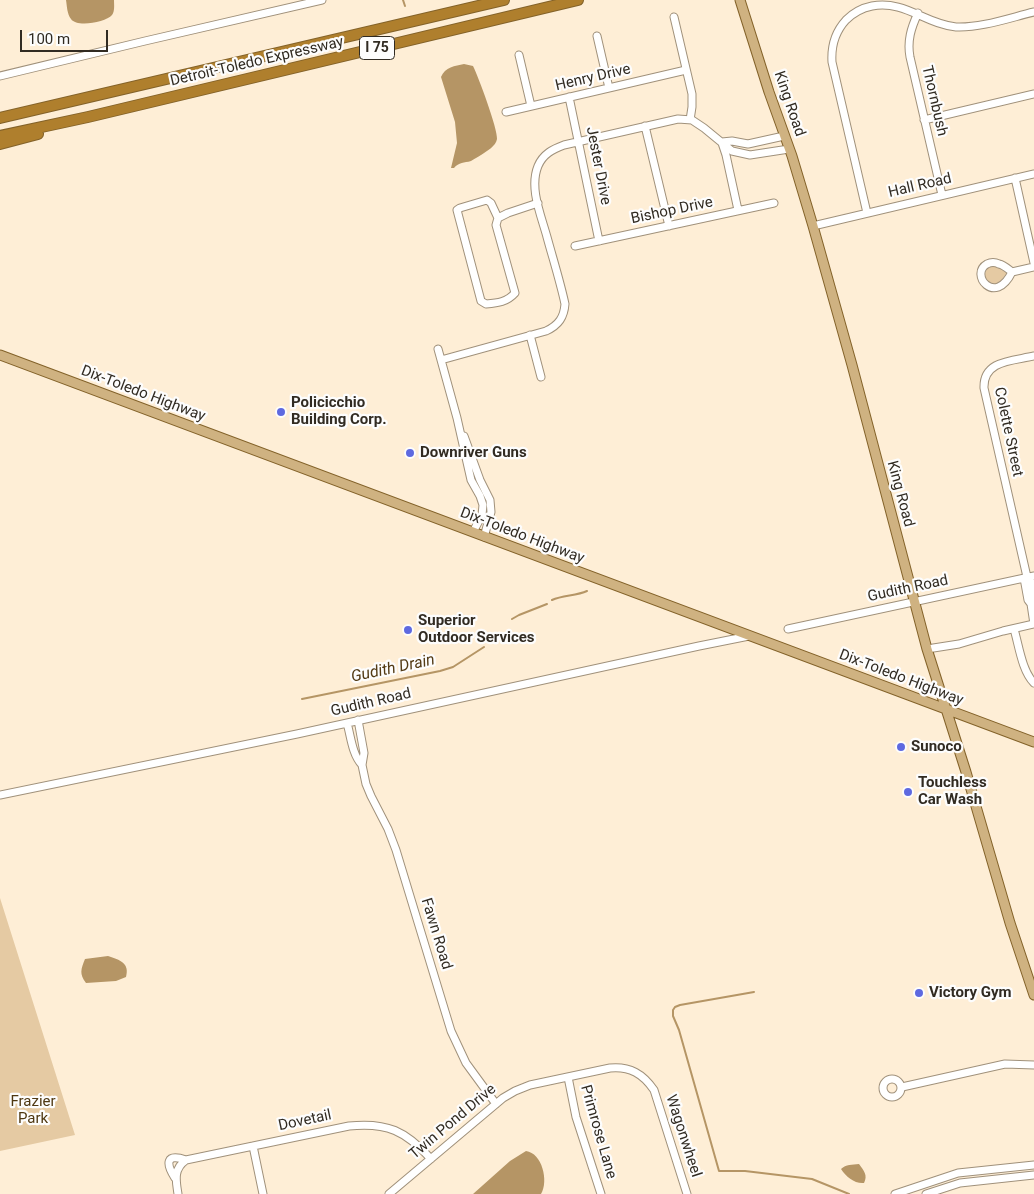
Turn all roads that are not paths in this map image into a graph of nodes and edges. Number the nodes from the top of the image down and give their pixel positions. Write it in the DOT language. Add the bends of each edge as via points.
graph roads {
  1 [pos="322,0"];
  2 [pos="504,0"];
  3 [pos="578,0"];
  4 [pos="740,0"];
  5 [pos="1034,12"];
  6 [pos="918,13"];
  7 [pos="674,17"];
  8 [pos="597,36"];
  9 [pos="519,55"];
  10 [pos="686,70"];
  11 [pos="0,76"];
  12 [pos="609,88"];
  13 [pos="1034,94"];
  14 [pos="569,97"];
  15 [pos="67,102"];
  16 [pos="531,106"];
  17 [pos="0,112"];
  18 [pos="506,112"];
  19 [pos="88,117"];
  20 [pos="0,118"];
  21 [pos="690,120"];
  22 [pos="924,120"];
  23 [pos="645,126"];
  24 [pos="0,136"];
  25 [pos="784,136"];
  26 [pos="578,142"];
  27 [pos="722,142"];
  28 [pos="0,144"];
  29 [pos="789,149"];
  30 [pos="1034,174"];
  31 [pos="1015,178"];
  32 [pos="942,195"];
  33 [pos="538,203"];
  34 [pos="774,203"];
  35 [pos="738,210"];
  36 [pos="867,213"];
  37 [pos="498,218"];
  38 [pos="669,226"];
  39 [pos="813,226"];
  40 [pos="599,241"];
  41 [pos="575,246"];
  42 [pos="1034,265"];
  43 [pos="1012,272"];
  44 [pos="530,335"];
  45 [pos="438,349"];
  46 [pos="0,355"];
  47 [pos="1034,356"];
  48 [pos="441,360"];
  49 [pos="540,377"];
  50 [pos="476,482"];
  51 [pos="473,532"];
  52 [pos="484,537"];
  53 [pos="1028,577"];
  54 [pos="914,602"];
  55 [pos="1034,624"];
  56 [pos="788,629"];
  57 [pos="1014,629"];
  58 [pos="749,636"];
  59 [pos="927,649"];
  60 [pos="1034,683"];
  61 [pos="946,710"];
  62 [pos="358,720"];
  63 [pos="347,723"];
  64 [pos="1034,742"];
  65 [pos="362,766"];
  66 [pos="0,796"];
  67 [pos="1034,995"];
  68 [pos="1034,1065"];
  69 [pos="629,1069"];
  70 [pos="568,1077"];
  71 [pos="902,1086"];
  72 [pos="496,1104"];
  73 [pos="253,1146"];
  74 [pos="431,1159"];
  75 [pos="186,1160"];
  76 [pos="1033,1165"];
  77 [pos="980,1170"];
  78 [pos="1034,1175"];
  79 [pos="175,1178"];
  80 [pos="981,1180"];
  81 [pos="928,1182"];
  82 [pos="929,1193"];
  83 [pos="178,1194"];
  84 [pos="263,1194"];
  85 [pos="389,1194"];
  86 [pos="601,1194"];
  87 [pos="687,1194"];
  88 [pos="895,1194"];
  1 -- 11 [label="street"];
  2 -- 15 [label="highway, Detroit-Toledo Expressway / I 75"];
  3 -- 19 [label="highway, Detroit-Toledo Expressway / I 75"];
  4 -- 25 [label="main road, King Road"];
  5 -- 6 [label="street" via="961,27 939,24"];
  6 -- 22 [label="street, Thornbush" via="910,32 908,49"];
  6 -- 36 [label="street" via="888,4 863,8 847,19 834,38 832,62"];
  7 -- 10 [label="street"];
  8 -- 12 [label="street"];
  9 -- 16 [label="street"];
  10 -- 12 [label="street, Henry Drive"];
  10 -- 21 [label="street" via="692,94"];
  12 -- 14 [label="street, Henry Drive"];
  13 -- 22 [label="street"];
  14 -- 16 [label="street, Henry Drive"];
  14 -- 26 [label="street, Jester Drive"];
  15 -- 17 [label="highway"];
  15 -- 20 [label="highway, Detroit-Toledo Expressway / I 75"];
  16 -- 18 [label="street, Henry Drive"];
  19 -- 24 [label="highway, Detroit-Toledo Expressway / I 75"];
  19 -- 28 [label="highway" via="74,124"];
  21 -- 23 [label="street" via="678,119"];
  21 -- 27 [label="street"];
  22 -- 32 [label="street, Thornbush"];
  23 -- 26 [label="street"];
  23 -- 38 [label="street"];
  25 -- 27 [label="street" via="748,144"];
  25 -- 29 [label="main road, King Road"];
  26 -- 33 [label="street" via="555,148 540,161 535,178"];
  26 -- 40 [label="street, Jester Drive"];
  27 -- 29 [label="street" via="732,151 750,155"];
  27 -- 35 [label="street"];
  29 -- 39 [label="main road, King Road"];
  30 -- 31 [label="street, Hall Road"];
  31 -- 32 [label="street, Hall Road"];
  31 -- 42 [label="street"];
  32 -- 36 [label="street, Hall Road"];
  33 -- 37 [label="street"];
  33 -- 44 [label="street" via="565,304 557,324"];
  34 -- 35 [label="street, Bishop Drive"];
  35 -- 38 [label="street, Bishop Drive"];
  36 -- 39 [label="street, Hall Road"];
  37 -- 37 [label="street" via="496,225 515,292 502,302 486,304 481,301 457,210 487,200"];
  38 -- 40 [label="street, Bishop Drive"];
  39 -- 54 [label="main road, King Road"];
  40 -- 41 [label="street, Bishop Drive"];
  42 -- 43 [label="street"];
  43 -- 43 [label="street" via="1005,283 994,288 984,284 981,275 985,265 991,263"];
  44 -- 48 [label="street"];
  44 -- 49 [label="street"];
  45 -- 48 [label="street"];
  46 -- 51 [label="main road, Dix-Toledo Highway"];
  47 -- 53 [label="street, Colette Street" via="996,365 983,382"];
  48 -- 50 [label="street"];
  50 -- 51 [label="street" via="483,506"];
  50 -- 52 [label="street" via="490,500 491,512"];
  51 -- 52 [label="main road, Dix-Toledo Highway"];
  52 -- 58 [label="main road, Dix-Toledo Highway"];
  53 -- 54 [label="street, Gudith Road"];
  53 -- 55 [label="street, Colette Street" via="1028,600"];
  54 -- 56 [label="street, Gudith Road"];
  54 -- 59 [label="main road, King Road"];
  55 -- 57 [label="street"];
  57 -- 59 [label="street"];
  57 -- 60 [label="street" via="1026,671"];
  58 -- 61 [label="main road, Dix-Toledo Highway"];
  58 -- 62 [label="street, Gudith Road"];
  59 -- 61 [label="main road, King Road"];
  61 -- 64 [label="main road, Dix-Toledo Highway"];
  61 -- 67 [label="main road, King Road"];
  62 -- 63 [label="street, Gudith Road"];
  62 -- 65 [label="street, Fawn Road" via="364,753"];
  63 -- 65 [label="street, Fawn Road"];
  63 -- 66 [label="street, Gudith Road"];
  65 -- 72 [label="street, Fawn Road" via="366,784 396,850 451,1031 466,1063"];
  68 -- 71 [label="street" via="1006,1064"];
  69 -- 70 [label="street, Twin Pond Drive" via="610,1068"];
  69 -- 87 [label="street, Wagonwheel" via="654,1090"];
  70 -- 72 [label="street, Twin Pond Drive" via="522,1088"];
  70 -- 86 [label="street, Primrose Lane" via="576,1116"];
  72 -- 74 [label="street, Twin Pond Drive"];
  73 -- 74 [label="street, Dovetail" via="373,1124 401,1133"];
  73 -- 75 [label="street, Dovetail"];
  73 -- 84 [label="street"];
  74 -- 85 [label="street, Twin Pond Drive"];
  75 -- 79 [label="street"];
  75 -- 79 [label="street, Dovetail" via="175,1157 170,1162 169,1169"];
  76 -- 77 [label="street"];
  76 -- 78 [label="street"];
  77 -- 80 [label="street"];
  77 -- 81 [label="street"];
  78 -- 80 [label="street"];
  79 -- 83 [label="street"];
  80 -- 82 [label="street"];
  81 -- 82 [label="street"];
  81 -- 88 [label="street"];
}
